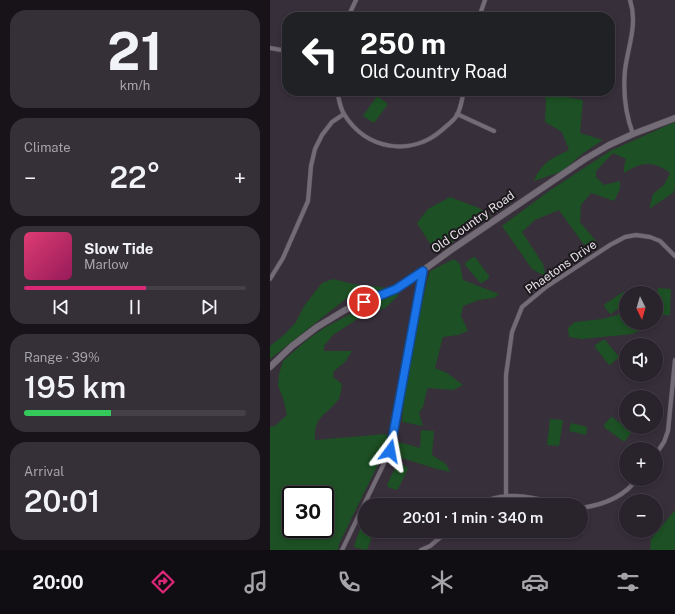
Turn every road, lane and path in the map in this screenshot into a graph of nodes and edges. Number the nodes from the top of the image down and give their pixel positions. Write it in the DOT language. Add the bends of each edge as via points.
graph roads {
  1 [pos="356,0"];
  2 [pos="485,0"];
  3 [pos="630,0"];
  4 [pos="350,12"];
  5 [pos="481,12"];
  6 [pos="270,48"];
  7 [pos="282,50"];
  8 [pos="338,96"];
  9 [pos="462,96"];
  10 [pos="344,114"];
  11 [pos="457,114"];
  12 [pos="675,118"];
  13 [pos="494,131"];
  14 [pos="633,134"];
  15 [pos="675,256"];
  16 [pos="423,271"];
  17 [pos="270,279"];
  18 [pos="675,360"];
  19 [pos="270,367"];
  20 [pos="674,375"];
  21 [pos="663,442"];
  22 [pos="632,486"];
  23 [pos="506,496"];
  24 [pos="498,498"];
  25 [pos="535,498"];
  26 [pos="588,507"];
  27 [pos="440,538"];
  28 [pos="342,550"];
  29 [pos="421,550"];
  1 -- 4 [label="street"];
  2 -- 5 [label="street"];
  3 -- 14 [label="street" via="634,27 625,70 625,91 626,111"];
  6 -- 7 [label="street"];
  8 -- 10 [label="street"];
  9 -- 11 [label="street"];
  10 -- 11 [label="street" via="362,134 384,145 399,147 422,143 434,137"];
  10 -- 17 [label="street" via="332,122 315,149 308,201 283,258"];
  11 -- 13 [label="street"];
  12 -- 14 [label="main road, Old Country Road"];
  14 -- 16 [label="main road, Old Country Road" via="585,159"];
  15 -- 23 [label="street, Phaetons Drive" via="660,241 650,237 625,237 546,287 522,307 512,332 506,375"];
  16 -- 19 [label="main road, Old Country Road" via="396,289 345,310 317,327"];
  16 -- 28 [label="street" via="390,451"];
  18 -- 20 [label="street"];
  20 -- 21 [label="street" via="668,432"];
  22 -- 26 [label="street" via="616,498"];
  23 -- 24 [label="street"];
  23 -- 25 [label="street"];
  27 -- 29 [label="street"];
}
